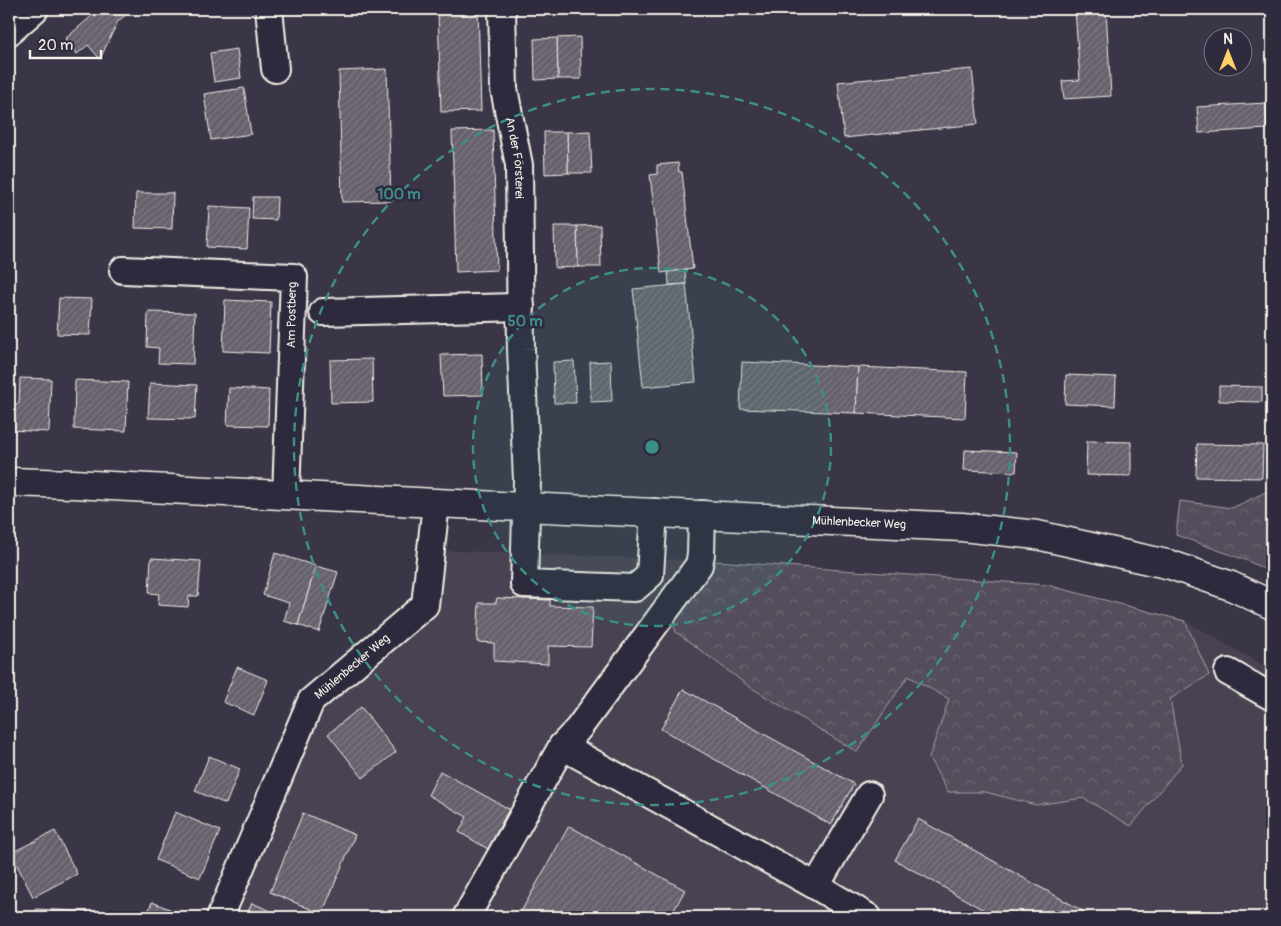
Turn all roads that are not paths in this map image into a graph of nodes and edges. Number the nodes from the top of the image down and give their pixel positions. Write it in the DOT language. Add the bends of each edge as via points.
graph roads {
  1 [pos="35,9"];
  2 [pos="269,9"];
  3 [pos="502,9"];
  4 [pos="9,32"];
  5 [pos="275,69"];
  6 [pos="123,270"];
  7 [pos="522,307"];
  8 [pos="323,312"];
  9 [pos="9,482"];
  10 [pos="286,495"];
  11 [pos="436,503"];
  12 [pos="526,507"];
  13 [pos="654,512"];
  14 [pos="702,514"];
  15 [pos="1272,604"];
  16 [pos="1228,672"];
  17 [pos="1272,697"];
  18 [pos="562,746"];
  19 [pos="868,795"];
  20 [pos="816,886"];
  21 [pos="834,909"];
  22 [pos="220,917"];
  23 [pos="466,917"];
  24 [pos="868,917"];
  1 -- 4 [label="street"];
  2 -- 5 [label="street"];
  3 -- 7 [label="street, An der Försterei" via="504,89 519,166"];
  6 -- 10 [label="street, Am Postberg" via="294,277"];
  7 -- 8 [label="street"];
  7 -- 12 [label="street, An der Försterei"];
  9 -- 10 [label="main road, Mühlenbecker Weg"];
  10 -- 11 [label="main road, Mühlenbecker Weg"];
  11 -- 12 [label="main road, Mühlenbecker Weg"];
  11 -- 22 [label="street, Mühlenbecker Weg" via="425,605 311,701"];
  12 -- 13 [label="main road, Mühlenbecker Weg"];
  12 -- 13 [label="street, An der Försterei" via="524,584 598,587 635,588 650,575"];
  13 -- 14 [label="main road, Mühlenbecker Weg"];
  14 -- 15 [label="main road, Mühlenbecker Weg" via="962,527 1037,535 1171,565"];
  14 -- 18 [label="street" via="699,565"];
  16 -- 17 [label="street"];
  18 -- 20 [label="street"];
  18 -- 23 [label="street"];
  19 -- 20 [label="street"];
  20 -- 21 [label="street"];
  21 -- 24 [label="street"];
}
